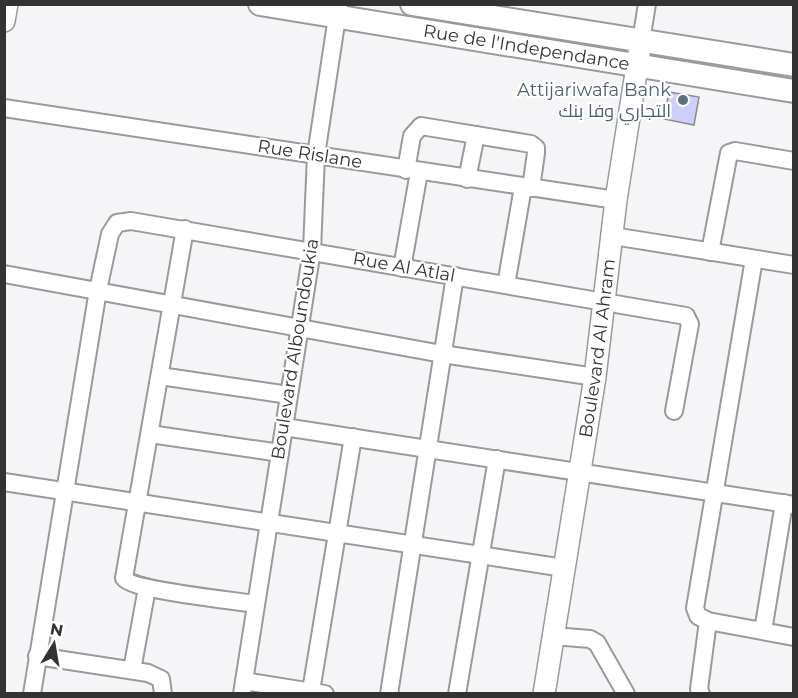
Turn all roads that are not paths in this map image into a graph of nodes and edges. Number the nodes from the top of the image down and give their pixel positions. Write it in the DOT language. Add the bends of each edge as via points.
graph roads {
  1 [pos="7,4"];
  2 [pos="260,4"];
  3 [pos="412,4"];
  4 [pos="647,4"];
  5 [pos="338,11"];
  6 [pos="4,21"];
  7 [pos="642,41"];
  8 [pos="794,65"];
  9 [pos="637,66"];
  10 [pos="794,91"];
  11 [pos="4,108"];
  12 [pos="476,135"];
  13 [pos="315,155"];
  14 [pos="794,161"];
  15 [pos="413,171"];
  16 [pos="467,179"];
  17 [pos="527,188"];
  18 [pos="616,200"];
  19 [pos="185,230"];
  20 [pos="613,236"];
  21 [pos="312,250"];
  22 [pos="710,252"];
  23 [pos="754,259"];
  24 [pos="794,265"];
  25 [pos="402,268"];
  26 [pos="4,274"];
  27 [pos="455,276"];
  28 [pos="506,285"];
  29 [pos="98,290"];
  30 [pos="606,301"];
  31 [pos="172,304"];
  32 [pos="299,327"];
  33 [pos="442,354"];
  34 [pos="160,376"];
  35 [pos="595,377"];
  36 [pos="289,395"];
  37 [pos="674,411"];
  38 [pos="284,427"];
  39 [pos="150,434"];
  40 [pos="353,437"];
  41 [pos="428,448"];
  42 [pos="280,453"];
  43 [pos="497,459"];
  44 [pos="579,471"];
  45 [pos="4,482"];
  46 [pos="66,492"];
  47 [pos="714,492"];
  48 [pos="137,502"];
  49 [pos="789,504"];
  50 [pos="268,523"];
  51 [pos="338,534"];
  52 [pos="412,545"];
  53 [pos="482,556"];
  54 [pos="564,568"];
  55 [pos="147,588"];
  56 [pos="256,604"];
  57 [pos="708,621"];
  58 [pos="763,631"];
  59 [pos="553,636"];
  60 [pos="794,637"];
  61 [pos="37,656"];
  62 [pos="132,670"];
  63 [pos="162,686"];
  64 [pos="243,687"];
  65 [pos="318,692"];
  66 [pos="697,692"];
  67 [pos="32,693"];
  68 [pos="389,693"];
  69 [pos="457,693"];
  70 [pos="544,693"];
  71 [pos="626,693"];
  1 -- 6 [label="street"];
  2 -- 5 [label="main road, Rue de l'Independance"];
  3 -- 7 [label="main road, Rue de l'Independance"];
  4 -- 7 [label="street, Boulevard Al Ahram"];
  5 -- 9 [label="main road, Rue de l'Independance"];
  5 -- 13 [label="street, Boulevard Alboundoukia"];
  7 -- 8 [label="main road, Rue de l'Independance"];
  7 -- 9 [label="street, Boulevard Al Ahram"];
  9 -- 10 [label="main road, Rue de l'Independance"];
  9 -- 18 [label="street, Boulevard Al Ahram"];
  11 -- 13 [label="street, Rue Rislane"];
  12 -- 15 [label="street" via="421,126 412,136"];
  12 -- 16 [label="street"];
  12 -- 17 [label="street" via="536,148"];
  13 -- 15 [label="street, Rue Rislane"];
  13 -- 21 [label="street, Boulevard Alboundoukia"];
  14 -- 22 [label="street" via="729,153"];
  15 -- 16 [label="street, Rue Rislane"];
  15 -- 25 [label="street"];
  16 -- 17 [label="street, Rue Rislane"];
  17 -- 18 [label="street, Rue Rislane"];
  17 -- 28 [label="street"];
  18 -- 20 [label="street, Boulevard Al Ahram"];
  19 -- 21 [label="street, Rue Al Atlal"];
  19 -- 29 [label="street, Rue Al Atlal" via="131,221 117,223 110,234"];
  19 -- 31 [label="street"];
  20 -- 22 [label="street"];
  20 -- 30 [label="street, Boulevard Al Ahram"];
  21 -- 25 [label="street, Rue Al Atlal"];
  21 -- 32 [label="street, Boulevard Alboundoukia"];
  22 -- 23 [label="street"];
  23 -- 24 [label="street"];
  23 -- 47 [label="street"];
  25 -- 27 [label="street, Rue Al Atlal"];
  26 -- 29 [label="street"];
  27 -- 28 [label="street, Rue Al Atlal"];
  27 -- 33 [label="street"];
  28 -- 30 [label="street, Rue Al Atlal"];
  29 -- 31 [label="street"];
  29 -- 46 [label="street"];
  30 -- 35 [label="street, Boulevard Al Ahram"];
  30 -- 37 [label="street, Rue Al Atlal" via="686,316 689,321"];
  31 -- 32 [label="street"];
  31 -- 34 [label="street"];
  32 -- 33 [label="street"];
  32 -- 36 [label="street, Boulevard Alboundoukia"];
  33 -- 35 [label="street"];
  33 -- 41 [label="street"];
  34 -- 36 [label="street"];
  34 -- 39 [label="street"];
  35 -- 44 [label="street, Boulevard Al Ahram"];
  36 -- 38 [label="street, Boulevard Alboundoukia"];
  38 -- 40 [label="street"];
  38 -- 42 [label="street, Boulevard Alboundoukia"];
  39 -- 42 [label="street"];
  39 -- 48 [label="street"];
  40 -- 41 [label="street"];
  40 -- 51 [label="street"];
  41 -- 43 [label="street"];
  41 -- 52 [label="street"];
  42 -- 50 [label="street, Boulevard Alboundoukia"];
  43 -- 44 [label="street"];
  43 -- 53 [label="street"];
  44 -- 47 [label="street"];
  44 -- 54 [label="street, Boulevard Al Ahram"];
  45 -- 46 [label="street"];
  46 -- 48 [label="street"];
  46 -- 61 [label="street"];
  47 -- 49 [label="street"];
  47 -- 57 [label="street" via="695,608 698,616"];
  48 -- 50 [label="street"];
  48 -- 55 [label="street" via="123,574 128,584"];
  49 -- 58 [label="street"];
  50 -- 51 [label="street"];
  50 -- 56 [label="street, Boulevard Alboundoukia"];
  51 -- 52 [label="street"];
  51 -- 65 [label="street"];
  52 -- 53 [label="street"];
  52 -- 68 [label="street"];
  53 -- 54 [label="street"];
  53 -- 69 [label="street"];
  54 -- 59 [label="street, Boulevard Al Ahram"];
  55 -- 56 [label="street"];
  55 -- 62 [label="street"];
  56 -- 64 [label="street, Boulevard Alboundoukia"];
  57 -- 58 [label="street"];
  57 -- 66 [label="street"];
  58 -- 60 [label="street"];
  59 -- 70 [label="street, Boulevard Al Ahram"];
  59 -- 71 [label="street" via="597,643"];
  61 -- 62 [label="street"];
  61 -- 67 [label="street"];
  62 -- 63 [label="street"];
  64 -- 65 [label="street"];
}
